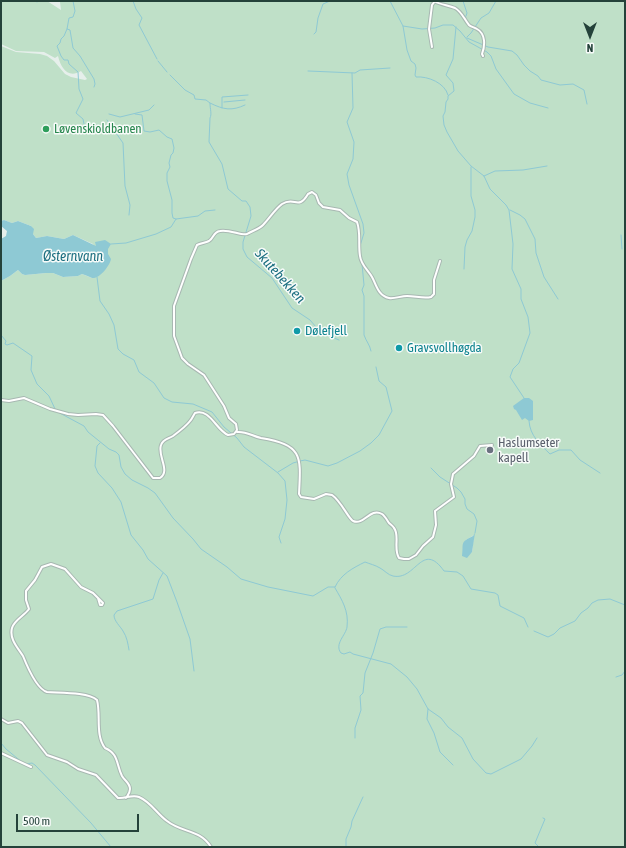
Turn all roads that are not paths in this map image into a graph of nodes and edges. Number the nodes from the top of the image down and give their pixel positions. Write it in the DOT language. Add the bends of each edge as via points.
graph roads {
  1 [pos="435,1"];
  2 [pos="432,47"];
  3 [pos="483,56"];
  4 [pos="440,261"];
  5 [pos="1,400"];
  6 [pos="237,432"];
  7 [pos="492,445"];
  8 [pos="98,598"];
  9 [pos="1,718"];
  10 [pos="1,753"];
  11 [pos="31,767"];
  12 [pos="126,798"];
  13 [pos="211,847"];
  1 -- 2 [label="street" via="432,5 429,29"];
  1 -- 3 [label="street" via="456,8 468,24 479,30 484,41"];
  4 -- 6 [label="street" via="434,280 435,292 431,297 387,298 377,289 360,260 357,222 345,216 340,210 323,207 312,192 302,202 283,204 262,226 246,235 219,231 208,242 197,245 174,306 174,336 182,358 204,375 229,418 238,427"];
  5 -- 6 [label="street" via="24,398 68,414 103,416 155,479 164,474 160,449 162,442 186,425 195,413 207,414 228,435"];
  6 -- 7 [label="street" via="242,431 280,441 292,449 299,461 301,497 314,499 326,494 332,495 343,506 351,520 357,522 368,515 383,514 395,530 397,554 399,558 404,559 416,555 434,535 435,511 454,497 451,484 453,474 474,456 480,446"];
  8 -- 12 [label="street" via="91,591 81,587 65,569 47,564 42,567 26,592 29,610 13,625 12,635 30,672 43,690 78,694 97,700 100,737 105,748 114,754 129,785 130,791"];
  9 -- 12 [label="street" via="6,723 22,723 47,755 96,775 115,797"];
  10 -- 11 [label="street"];
  12 -- 13 [label="street" via="141,798 166,821 203,837"];
}
